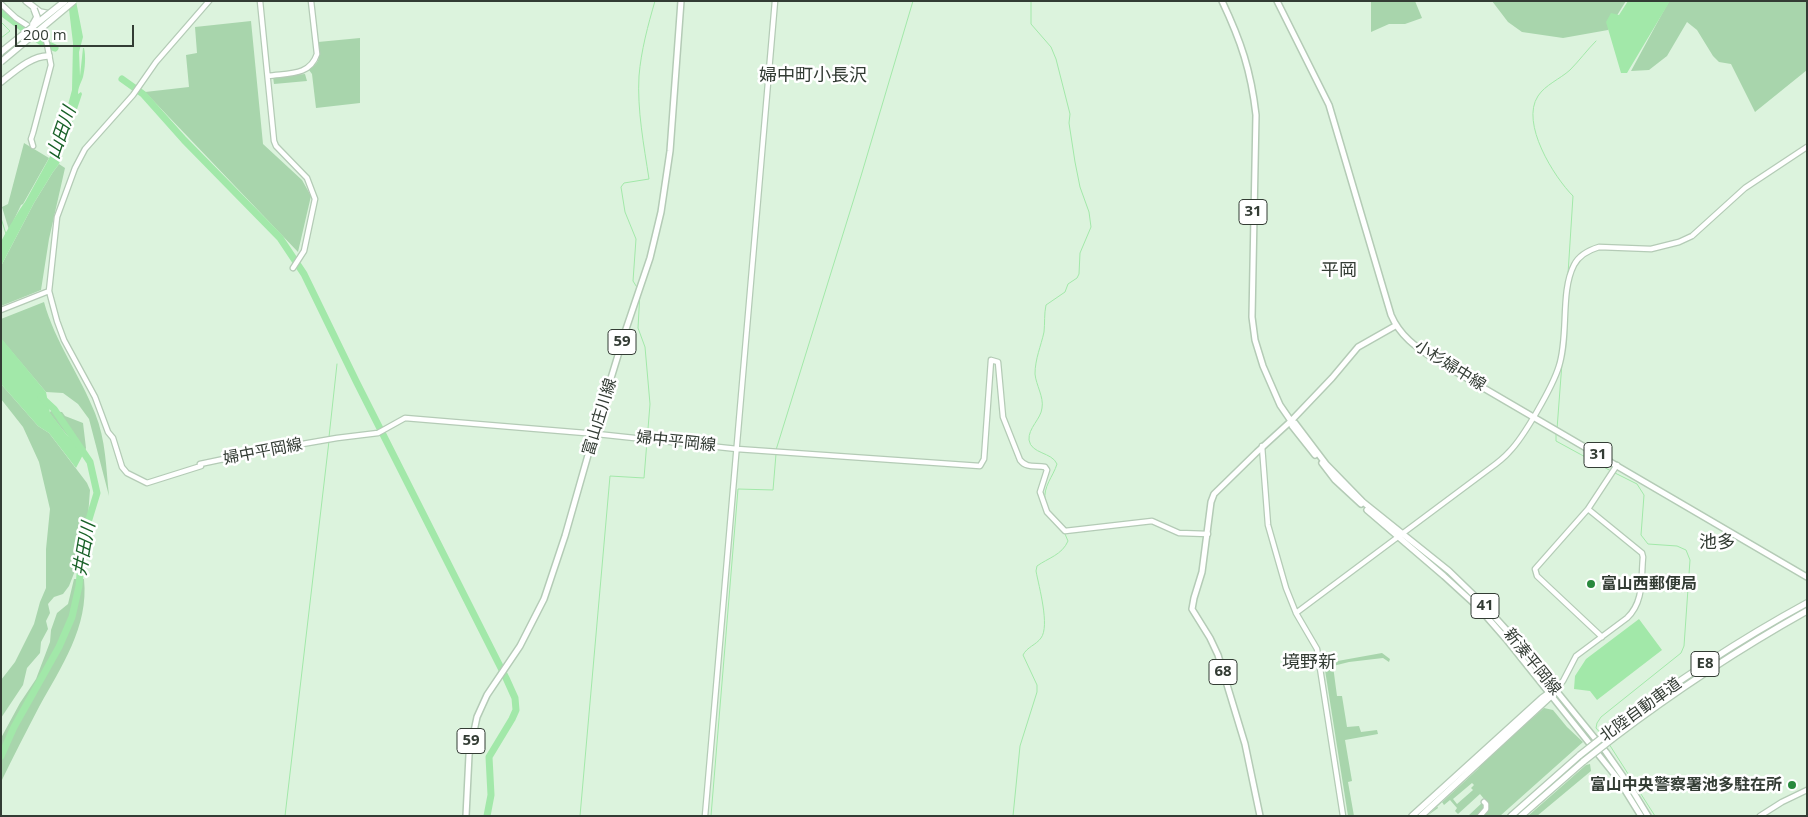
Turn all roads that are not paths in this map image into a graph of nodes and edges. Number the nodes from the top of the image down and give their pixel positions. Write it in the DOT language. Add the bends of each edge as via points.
graph roads {
  1 [pos="26,1"];
  2 [pos="65,1"];
  3 [pos="74,1"];
  4 [pos="209,1"];
  5 [pos="260,1"];
  6 [pos="311,1"];
  7 [pos="681,1"];
  8 [pos="775,1"];
  9 [pos="1222,1"];
  10 [pos="1277,1"];
  11 [pos="1,4"];
  12 [pos="34,9"];
  13 [pos="50,14"];
  14 [pos="11,44"];
  15 [pos="1,52"];
  16 [pos="49,53"];
  17 [pos="1,62"];
  18 [pos="268,76"];
  19 [pos="1,82"];
  20 [pos="33,146"];
  21 [pos="1807,147"];
  22 [pos="293,268"];
  23 [pos="47,292"];
  24 [pos="1,310"];
  25 [pos="1396,326"];
  26 [pos="1532,418"];
  27 [pos="1291,421"];
  28 [pos="594,434"];
  29 [pos="1262,446"];
  30 [pos="737,449"];
  31 [pos="1616,465"];
  32 [pos="1588,509"];
  33 [pos="1208,534"];
  34 [pos="1400,536"];
  35 [pos="1807,577"];
  36 [pos="1807,603"];
  37 [pos="1807,611"];
  38 [pos="1296,613"];
  39 [pos="1602,637"];
  40 [pos="1555,690"];
  41 [pos="1550,694"];
  42 [pos="1582,758"];
  43 [pos="1557,775"];
  44 [pos="1807,790"];
  45 [pos="1484,802"];
  46 [pos="1422,815"];
  47 [pos="466,816"];
  48 [pos="705,816"];
  49 [pos="1260,816"];
  50 [pos="1343,816"];
  51 [pos="1412,816"];
  52 [pos="1480,816"];
  53 [pos="1506,816"];
  54 [pos="1511,816"];
  55 [pos="1521,816"];
  56 [pos="1641,816"];
  57 [pos="1648,816"];
  58 [pos="1760,816"];
  1 -- 12 [label="highway"];
  2 -- 13 [label="highway, bridge"];
  3 -- 17 [label="highway, bridge"];
  4 -- 23 [label="street" via="91,141 75,168 57,217"];
  5 -- 18 [label="street"];
  6 -- 18 [label="street" via="317,54 314,61 302,72"];
  7 -- 28 [label="main road, 富山庄川線 / 59" via="670,151 661,212 650,258"];
  8 -- 30 [label="street"];
  9 -- 27 [label="main road, 31" via="1246,58 1256,115 1251,295 1255,340 1267,377"];
  10 -- 25 [label="main road, 小杉婦中線 / 31" via="1329,105"];
  11 -- 16 [label="street" via="45,37"];
  12 -- 13 [label="highway, bridge"];
  12 -- 14 [label="highway, bridge" via="36,21"];
  13 -- 14 [label="highway, bridge"];
  14 -- 15 [label="highway, bridge"];
  16 -- 19 [label="highway" via="24,65"];
  16 -- 20 [label="street" via="50,73 33,133"];
  18 -- 22 [label="street" via="274,141 308,178 314,191 304,251"];
  21 -- 26 [label="street" via="1745,188 1692,236 1651,249 1598,247 1580,258 1570,276 1564,348 1559,367"];
  23 -- 24 [label="street"];
  23 -- 28 [label="street, 婦中平岡線" via="64,340 95,396 122,467 137,479 147,482 200,464 378,433 405,418"];
  25 -- 26 [label="main road, 小杉婦中線 / 31" via="1415,347"];
  25 -- 27 [label="main road" via="1358,347"];
  26 -- 31 [label="main road, 小杉婦中線 / 31"];
  26 -- 34 [label="street" via="1500,461"];
  27 -- 29 [label="main road, 68"];
  27 -- 34 [label="main road, 新湊平岡線 / 41" via="1335,480"];
  28 -- 30 [label="street, 婦中平岡線"];
  28 -- 47 [label="main road, 富山庄川線 / 59" via="544,600 520,646 482,706 474,728 469,754"];
  29 -- 33 [label="main road, 68" via="1214,494"];
  29 -- 38 [label="street" via="1268,525"];
  30 -- 33 [label="street, 婦中平岡線" via="980,466 984,459 991,360 998,362 1003,417 1020,460 1025,465 1047,470 1040,492 1048,512 1065,531 1152,521 1179,533"];
  30 -- 48 [label="street"];
  31 -- 32 [label="street"];
  31 -- 35 [label="main road, 小杉婦中線 / 31"];
  32 -- 39 [label="street" via="1639,550 1643,557 1637,605 1627,618"];
  32 -- 39 [label="street" via="1537,565 1535,572"];
  33 -- 49 [label="main road, 68" via="1192,609 1218,655 1245,744"];
  34 -- 38 [label="street"];
  34 -- 40 [label="main road, 新湊平岡線 / 41" via="1449,571 1483,604"];
  34 -- 41 [label="main road, 新湊平岡線 / 41" via="1478,608"];
  36 -- 42 [label="highway, 北陸自動車道 / E8, bridge" via="1694,671 1608,733"];
  37 -- 42 [label="highway, 北陸自動車道 / E8, bridge" via="1699,676"];
  38 -- 50 [label="street" via="1314,641 1320,660"];
  39 -- 40 [label="street" via="1576,656"];
  40 -- 41 [label="highway"];
  40 -- 57 [label="main road, 新湊平岡線 / 41" via="1606,752"];
  41 -- 46 [label="highway"];
  41 -- 51 [label="highway"];
  41 -- 56 [label="main road, 新湊平岡線 / 41" via="1618,779"];
  42 -- 43 [label="highway, 北陸自動車道 / E8"];
  42 -- 55 [label="highway, 北陸自動車道 / E8"];
  43 -- 53 [label="highway"];
  43 -- 54 [label="highway, 北陸自動車道 / E8"];
  44 -- 58 [label="street"];
  45 -- 52 [label="street" via="1486,809"];
}
